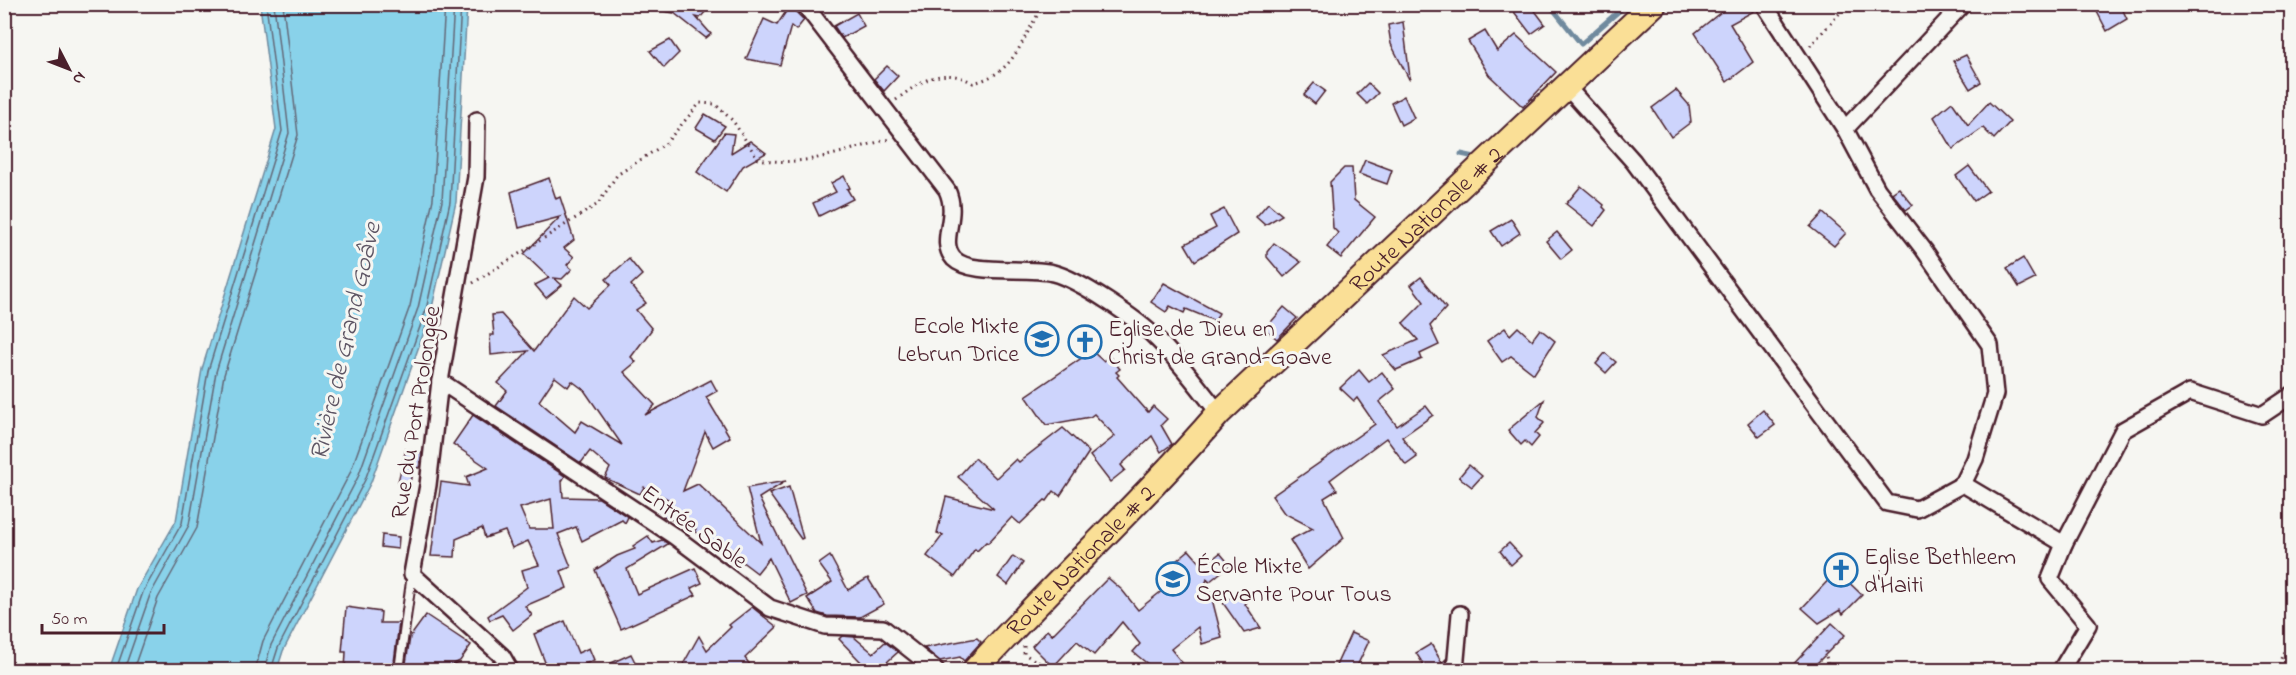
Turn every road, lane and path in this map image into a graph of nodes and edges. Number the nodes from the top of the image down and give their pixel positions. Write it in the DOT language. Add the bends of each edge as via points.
graph roads {
  1 [pos="804,4"];
  2 [pos="1045,4"];
  3 [pos="1654,4"];
  4 [pos="1764,4"];
  5 [pos="1848,4"];
  6 [pos="1963,4"];
  7 [pos="1798,58"];
  8 [pos="1567,87"];
  9 [pos="885,109"];
  10 [pos="477,120"];
  11 [pos="1845,129"];
  12 [pos="904,136"];
  13 [pos="455,295"];
  14 [pos="440,381"];
  15 [pos="2292,395"];
  16 [pos="1219,412"];
  17 [pos="1963,484"];
  18 [pos="2064,544"];
  19 [pos="412,574"];
  20 [pos="1460,614"];
  21 [pos="1026,615"];
  22 [pos="2286,645"];
  23 [pos="1825,651"];
  24 [pos="399,670"];
  25 [pos="510,670"];
  26 [pos="936,670"];
  27 [pos="975,670"];
  28 [pos="1052,670"];
  29 [pos="1455,670"];
  30 [pos="1829,670"];
  31 [pos="2061,670"];
  32 [pos="2277,670"];
  1 -- 9 [label="street"];
  2 -- 9 [label="path" via="1016,57 989,79 973,83 961,76 931,77 911,87"];
  3 -- 8 [label="main road, Route Nationale # 2"];
  4 -- 7 [label="street"];
  5 -- 7 [label="path"];
  6 -- 11 [label="street"];
  7 -- 11 [label="street"];
  8 -- 16 [label="main road, Route Nationale # 2"];
  8 -- 17 [label="street" via="1633,160 1887,503 1917,509"];
  9 -- 12 [label="street"];
  10 -- 13 [label="street, Rue du Port Prolongée" via="476,177"];
  11 -- 17 [label="street" via="1877,189 1990,345 1995,394 1976,459"];
  12 -- 13 [label="path" via="813,161 774,162 758,159 733,121 715,104 700,103 665,144 617,175 598,204"];
  12 -- 16 [label="street" via="947,190 953,210 946,243 960,264 967,268 1053,273 1090,290 1156,337"];
  13 -- 14 [label="street, Rue du Port Prolongée"];
  14 -- 19 [label="street, Rue du Port Prolongée" via="428,485"];
  14 -- 26 [label="street, Entrée Sable" via="674,536 770,608 825,626 883,628"];
  15 -- 18 [label="street" via="2262,415 2190,392 2123,430"];
  16 -- 21 [label="main road, Route Nationale # 2" via="1181,457"];
  17 -- 18 [label="street"];
  18 -- 31 [label="street" via="2050,579 2088,625"];
  19 -- 24 [label="lane"];
  19 -- 25 [label="street" via="502,656"];
  20 -- 29 [label="street"];
  21 -- 27 [label="main road, Route Nationale # 2"];
  21 -- 28 [label="path" via="1024,654"];
  22 -- 32 [label="path"];
  23 -- 30 [label="path"];
}
